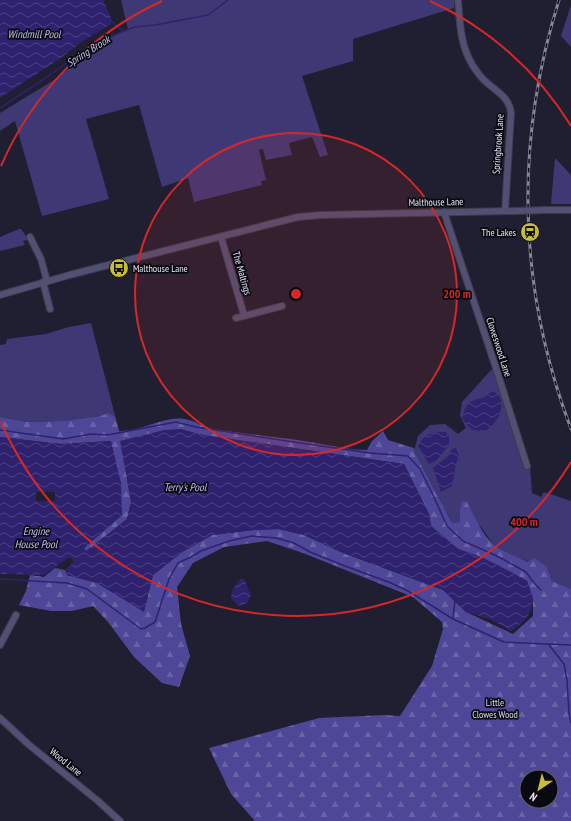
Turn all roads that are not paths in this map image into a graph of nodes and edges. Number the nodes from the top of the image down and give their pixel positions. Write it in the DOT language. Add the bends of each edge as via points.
graph roads {
  1 [pos="458,0"];
  2 [pos="571,210"];
  3 [pos="505,211"];
  4 [pos="444,212"];
  5 [pos="30,237"];
  6 [pos="221,237"];
  7 [pos="45,282"];
  8 [pos="0,294"];
  9 [pos="282,306"];
  10 [pos="50,309"];
  11 [pos="244,316"];
  12 [pos="236,318"];
  13 [pos="527,466"];
  14 [pos="16,615"];
  15 [pos="0,645"];
  16 [pos="0,718"];
  17 [pos="120,821"];
  1 -- 3 [label="street, Springbrook Lane" via="462,41 467,55 482,78 502,94 510,107"];
  2 -- 3 [label="street, Malthouse Lane, bridge"];
  3 -- 4 [label="street, Malthouse Lane"];
  4 -- 6 [label="street, Malthouse Lane" via="298,217"];
  4 -- 13 [label="street, Cloweswood Lane"];
  5 -- 7 [label="street" via="41,259"];
  6 -- 7 [label="street, Malthouse Lane"];
  6 -- 11 [label="street, The Maltings"];
  7 -- 8 [label="street, Malthouse Lane"];
  7 -- 10 [label="street"];
  9 -- 11 [label="street"];
  11 -- 12 [label="street"];
  14 -- 15 [label="street"];
  16 -- 17 [label="street, Wood Lane"];
}
